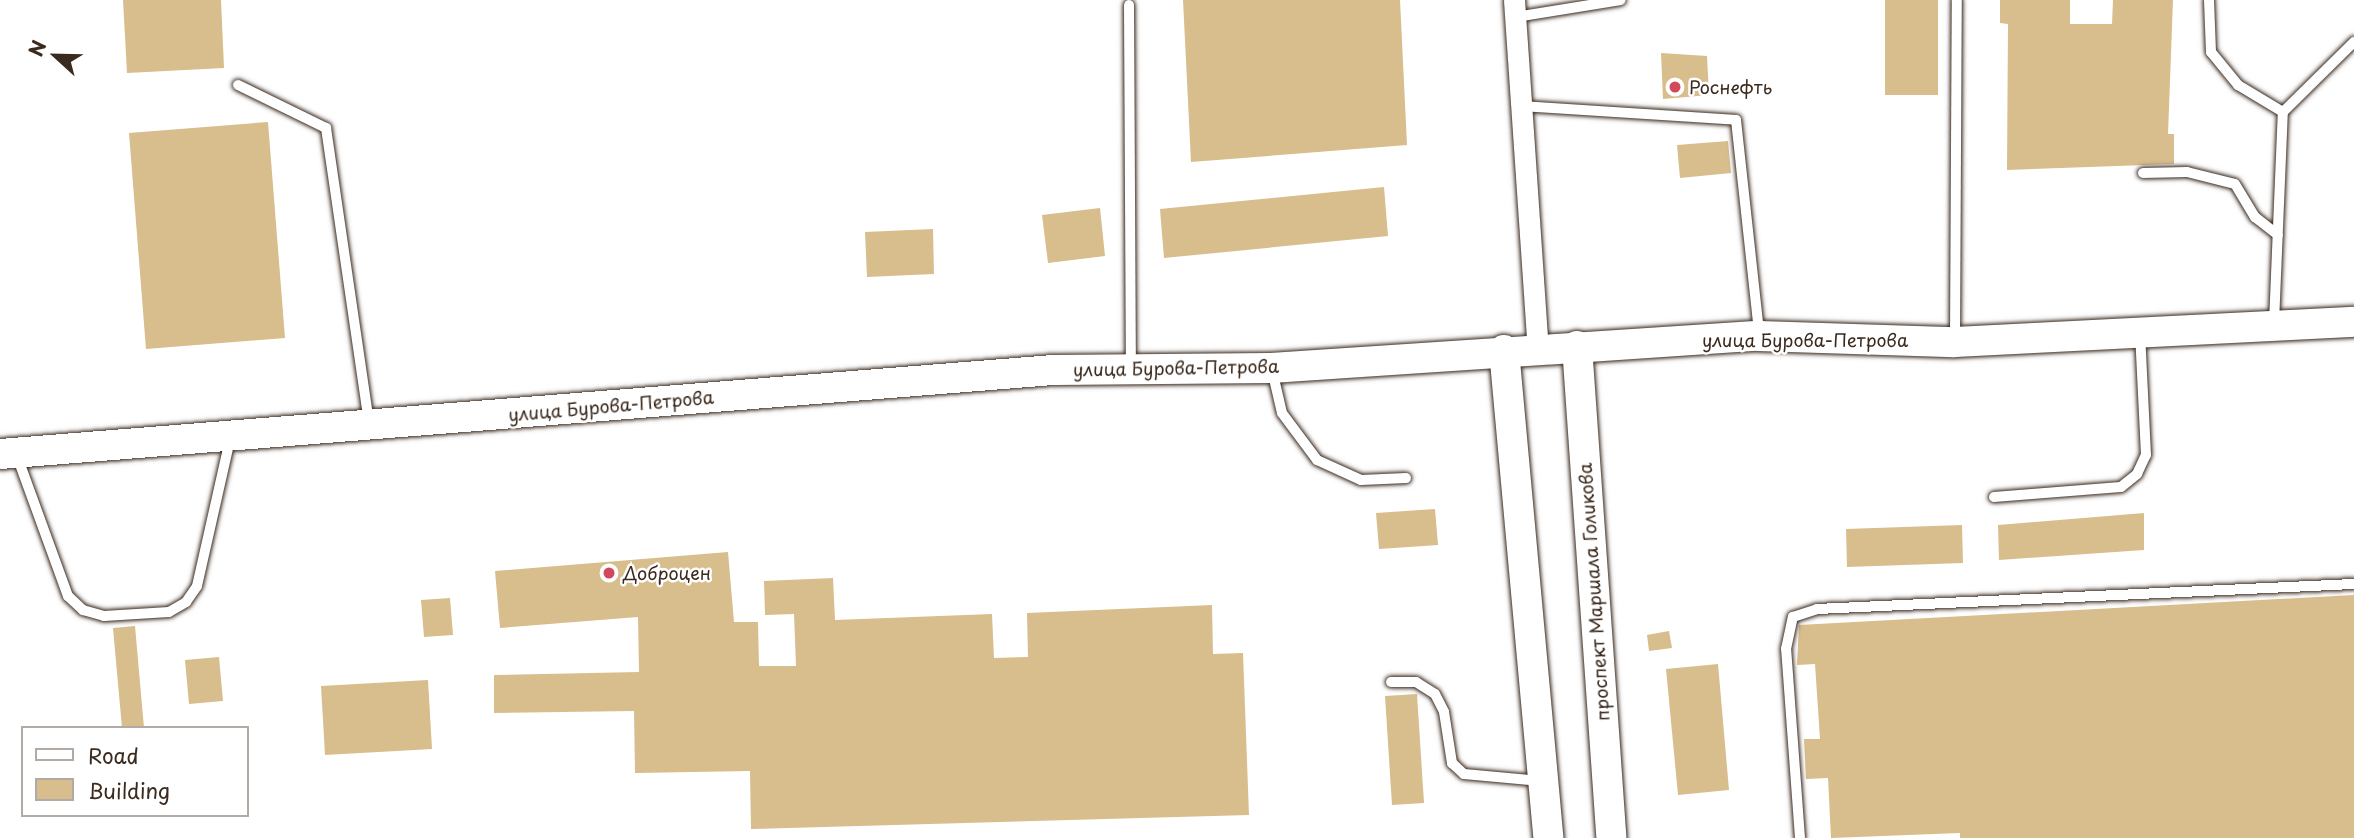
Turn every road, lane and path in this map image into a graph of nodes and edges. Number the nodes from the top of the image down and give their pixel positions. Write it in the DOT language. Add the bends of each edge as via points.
graph roads {
  1 [pos="1621,0"];
  2 [pos="1957,0"];
  3 [pos="2209,0"];
  4 [pos="1129,5"];
  5 [pos="1515,9"];
  6 [pos="2354,42"];
  7 [pos="238,85"];
  8 [pos="1522,106"];
  9 [pos="2283,112"];
  10 [pos="2143,173"];
  11 [pos="2278,235"];
  12 [pos="2354,322"];
  13 [pos="2274,326"];
  14 [pos="2140,334"];
  15 [pos="1759,336"];
  16 [pos="1955,342"];
  17 [pos="1577,346"];
  18 [pos="1538,348"];
  19 [pos="1504,350"];
  20 [pos="1271,368"];
  21 [pos="1131,371"];
  22 [pos="370,427"];
  23 [pos="231,437"];
  24 [pos="8,454"];
  25 [pos="1406,478"];
  26 [pos="1994,497"];
  27 [pos="2354,584"];
  28 [pos="1391,682"];
  29 [pos="1543,781"];
  30 [pos="1548,838"];
  31 [pos="1611,838"];
  32 [pos="1800,838"];
  1 -- 5 [label="lane"];
  2 -- 16 [label="lane"];
  3 -- 9 [label="lane" via="2211,52 2238,85"];
  4 -- 21 [label="lane"];
  5 -- 8 [label="street"];
  6 -- 9 [label="lane"];
  7 -- 22 [label="lane" via="326,128"];
  8 -- 15 [label="lane" via="1736,120"];
  8 -- 18 [label="street"];
  9 -- 11 [label="lane"];
  10 -- 11 [label="lane" via="2187,172 2235,184 2255,217"];
  11 -- 13 [label="lane"];
  12 -- 13 [label="main road, улица Бурова-Петрова"];
  13 -- 14 [label="main road, улица Бурова-Петрова"];
  14 -- 16 [label="main road, улица Бурова-Петрова"];
  14 -- 26 [label="lane" via="2146,454 2137,474 2121,487"];
  15 -- 16 [label="main road, улица Бурова-Петрова"];
  15 -- 17 [label="main road, улица Бурова-Петрова"];
  17 -- 18 [label="main road, улица Бурова-Петрова"];
  17 -- 31 [label="main road, проспект Маршала Голикова"];
  18 -- 19 [label="main road, улица Бурова-Петрова"];
  19 -- 20 [label="main road, улица Бурова-Петрова"];
  19 -- 29 [label="main road"];
  20 -- 21 [label="main road, улица Бурова-Петрова"];
  20 -- 25 [label="lane" via="1282,413 1317,460 1361,480"];
  21 -- 22 [label="main road, улица Бурова-Петрова" via="1054,370"];
  22 -- 23 [label="main road, улица Бурова-Петрова"];
  23 -- 24 [label="main road, улица Бурова-Петрова"];
  23 -- 24 [label="lane" via="197,586 186,602 169,612 104,616 83,610 68,596"];
  27 -- 32 [label="lane" via="1816,609 1793,617 1786,649"];
  28 -- 29 [label="lane" via="1416,682 1435,694 1444,712 1452,763 1464,775"];
  29 -- 30 [label="main road"];
}
